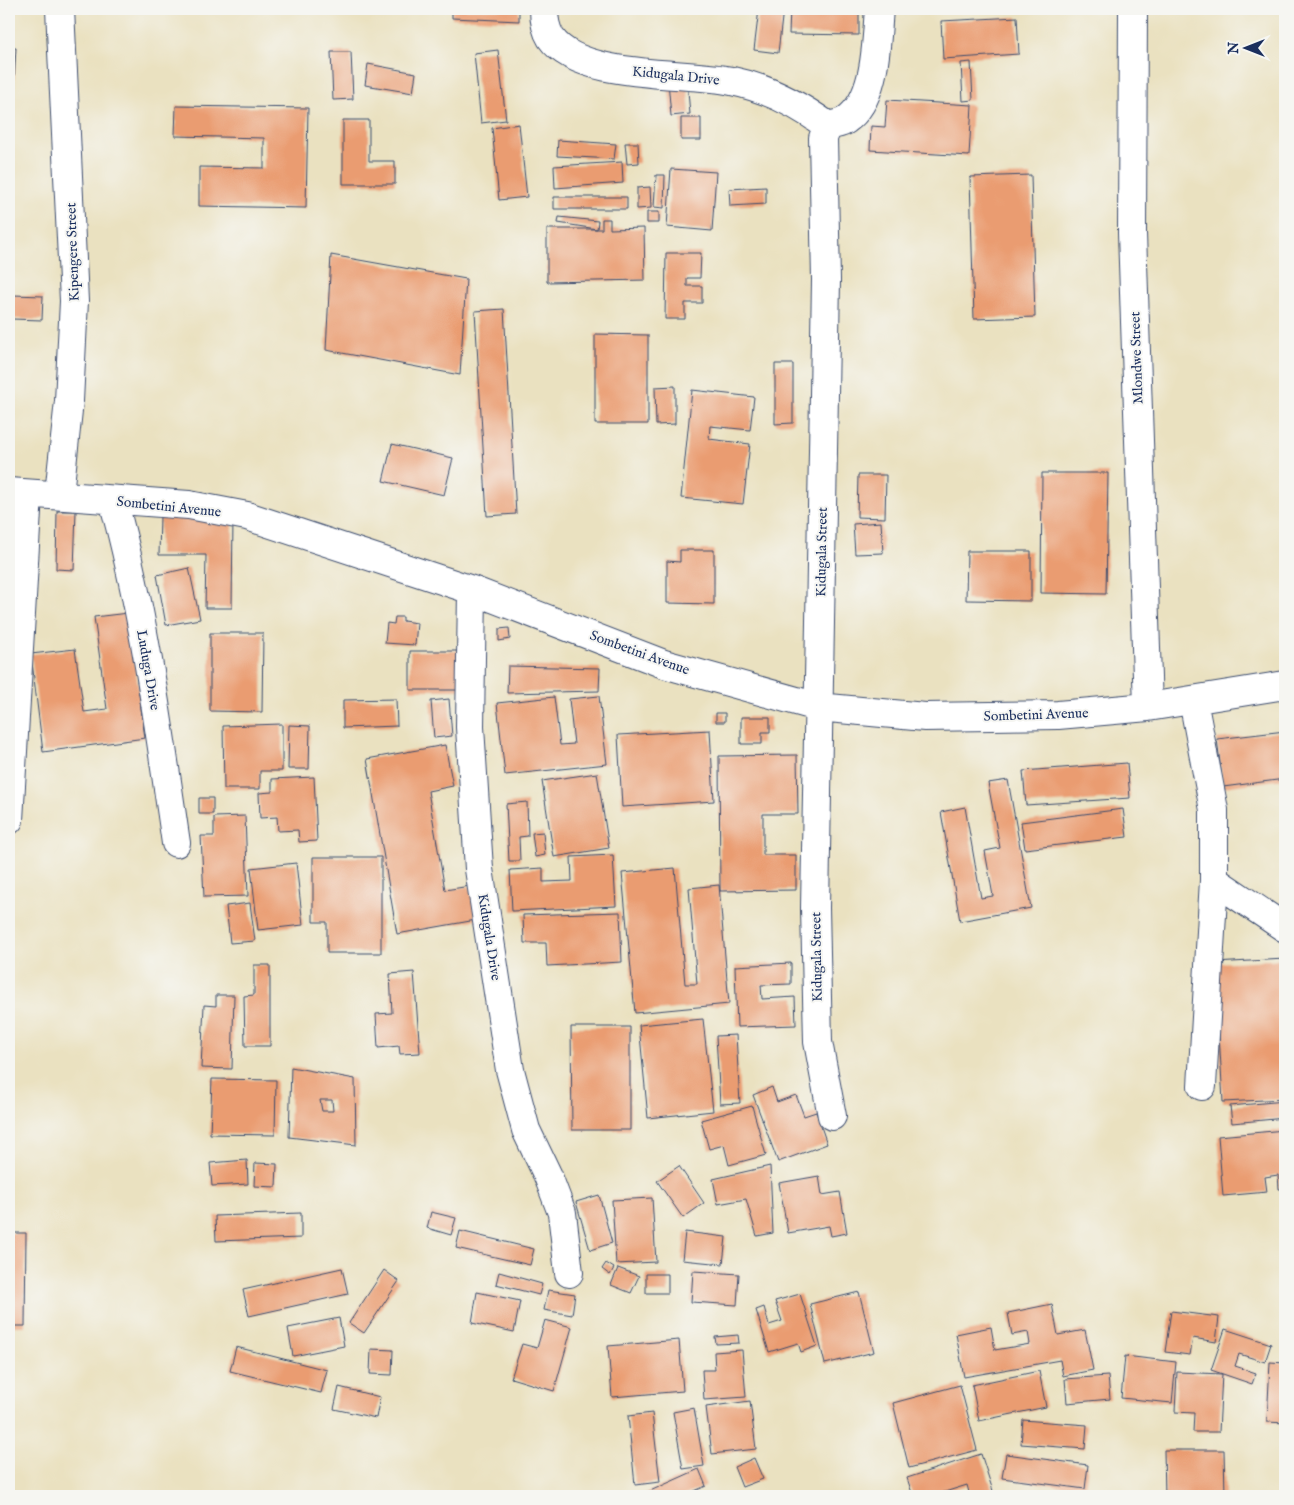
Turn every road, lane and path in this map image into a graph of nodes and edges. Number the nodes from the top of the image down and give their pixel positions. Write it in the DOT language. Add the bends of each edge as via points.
graph roads {
  1 [pos="60,9"];
  2 [pos="544,9"];
  3 [pos="879,9"];
  4 [pos="1133,9"];
  5 [pos="828,126"];
  6 [pos="18,493"];
  7 [pos="58,494"];
  8 [pos="113,500"];
  9 [pos="472,590"];
  10 [pos="1285,685"];
  11 [pos="1193,700"];
  12 [pos="818,707"];
  13 [pos="1148,707"];
  14 [pos="9,820"];
  15 [pos="176,843"];
  16 [pos="1214,880"];
  17 [pos="1285,928"];
  18 [pos="1202,1086"];
  19 [pos="832,1116"];
  20 [pos="569,1273"];
  1 -- 7 [label="street, Kipengere Street" via="74,301 69,401"];
  2 -- 5 [label="street, Kidugala Drive" via="551,38 573,56 597,67 732,81 774,93"];
  3 -- 5 [label="street" via="873,73 864,96 846,121"];
  4 -- 13 [label="street, Mlondwe Street" via="1132,233"];
  5 -- 12 [label="street, Kidugala Street" via="824,138 826,280"];
  6 -- 7 [label="street, Sombetini Avenue"];
  6 -- 14 [label="street"];
  7 -- 8 [label="street, Sombetini Avenue"];
  8 -- 9 [label="street, Sombetini Avenue" via="189,505 247,516"];
  8 -- 15 [label="street, Luduga Drive" via="126,548 153,689"];
  9 -- 12 [label="street, Sombetini Avenue" via="664,664"];
  9 -- 20 [label="street, Kidugala Drive" via="470,727 480,869 510,1070 526,1130 562,1213"];
  10 -- 11 [label="street, Sombetini Avenue"];
  11 -- 13 [label="street, Sombetini Avenue"];
  11 -- 16 [label="street" via="1214,810"];
  12 -- 13 [label="street, Sombetini Avenue" via="925,716 1058,714"];
  12 -- 19 [label="street, Kidugala Street" via="815,908 818,1042"];
  16 -- 17 [label="street"];
  16 -- 18 [label="street"];
}
